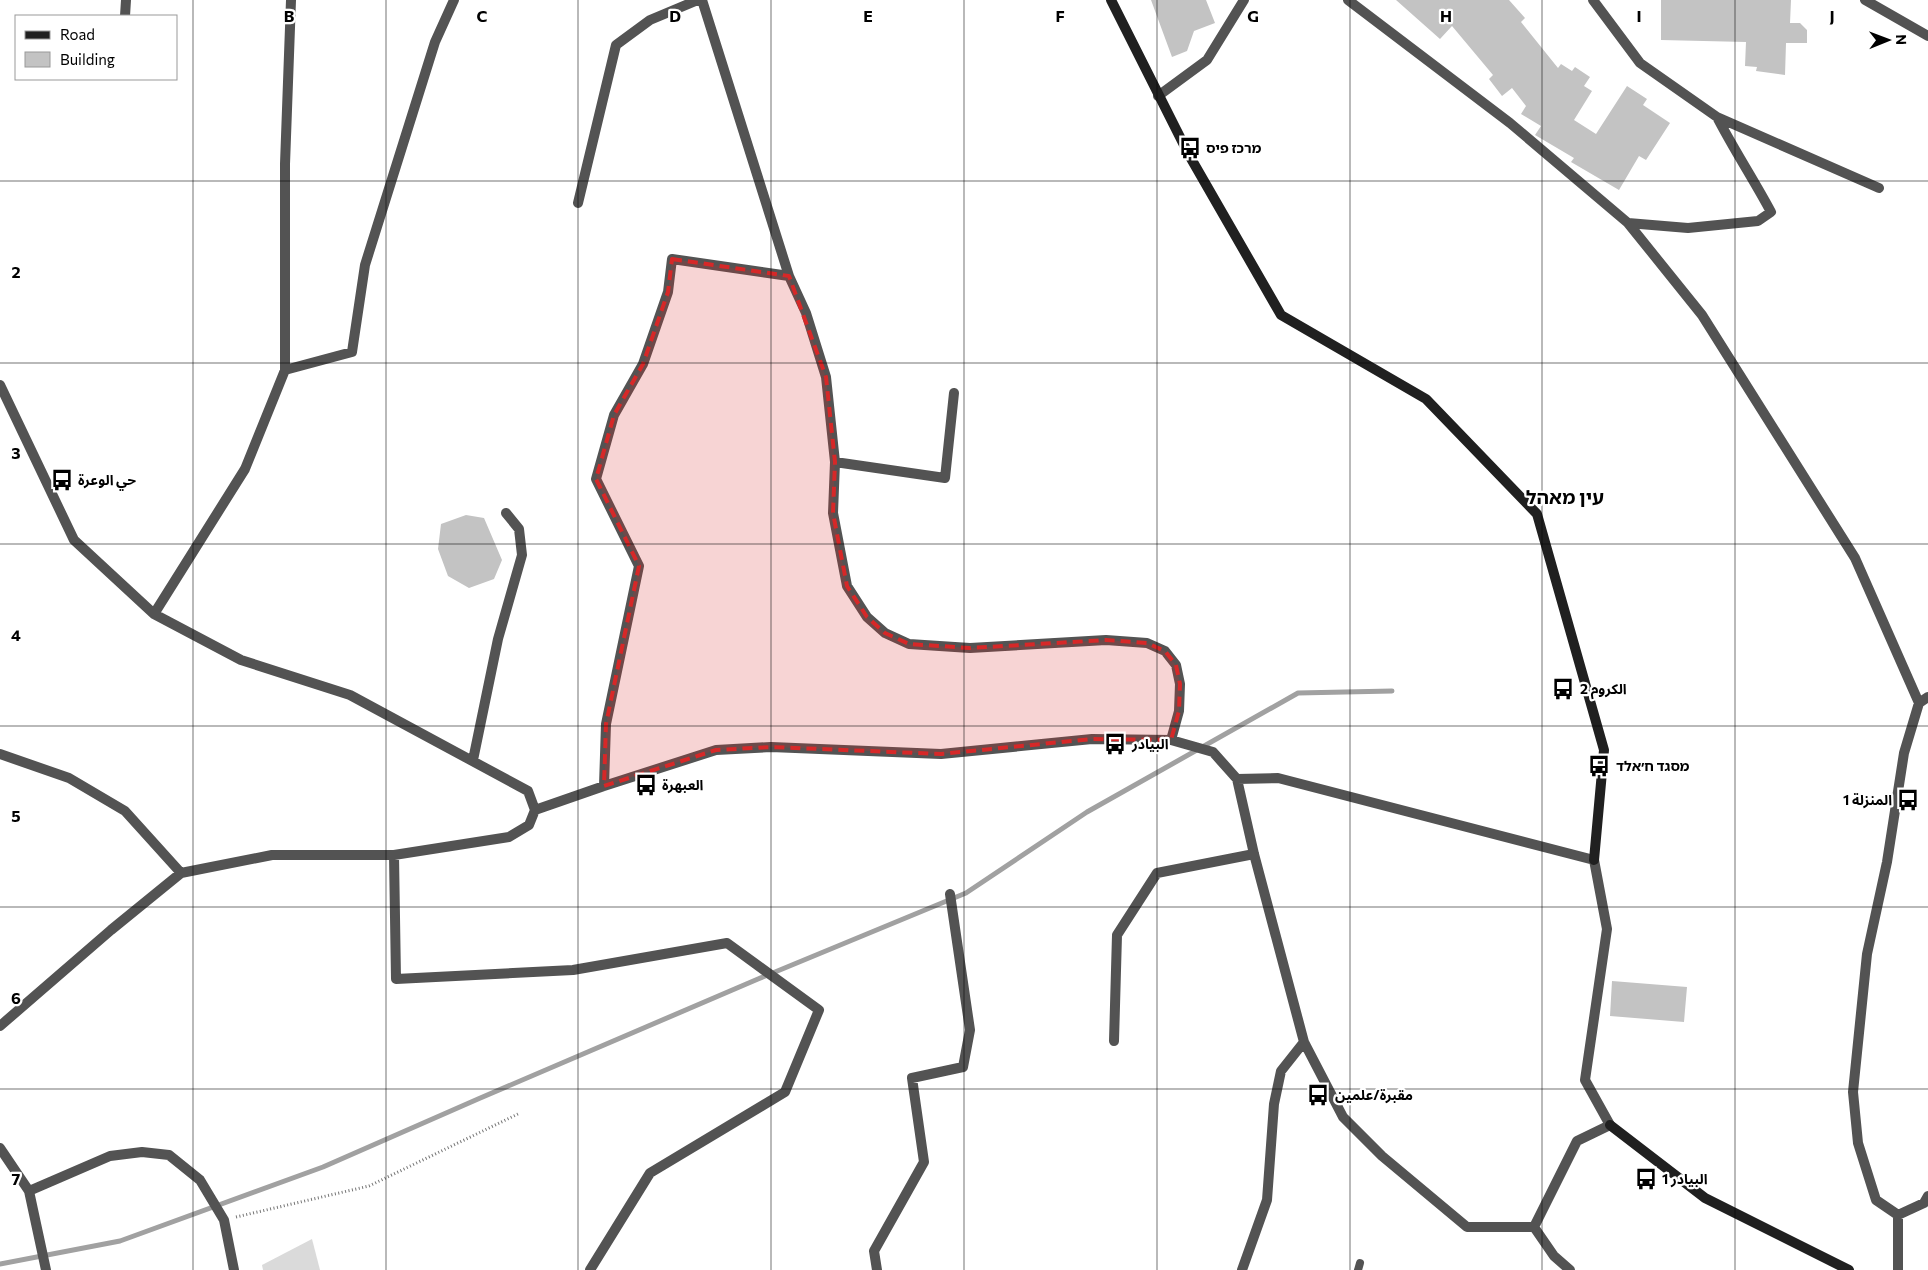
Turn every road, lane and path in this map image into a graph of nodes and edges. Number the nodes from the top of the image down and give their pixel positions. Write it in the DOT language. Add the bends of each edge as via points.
graph roads {
  1 [pos="126,0"];
  2 [pos="291,0"];
  3 [pos="454,0"];
  4 [pos="698,0"];
  5 [pos="702,0"];
  6 [pos="1110,0"];
  7 [pos="1244,0"];
  8 [pos="1348,0"];
  9 [pos="1593,0"];
  10 [pos="1865,0"];
  11 [pos="125,15"];
  12 [pos="1928,36"];
  13 [pos="1158,96"];
  14 [pos="1717,118"];
  15 [pos="1879,188"];
  16 [pos="578,203"];
  17 [pos="1628,223"];
  18 [pos="789,276"];
  19 [pos="285,370"];
  20 [pos="0,385"];
  21 [pos="954,393"];
  22 [pos="835,462"];
  23 [pos="506,513"];
  24 [pos="154,614"];
  25 [pos="1924,700"];
  26 [pos="1171,740"];
  27 [pos="0,754"];
  28 [pos="473,760"];
  29 [pos="1237,779"];
  30 [pos="604,786"];
  31 [pos="534,810"];
  32 [pos="1254,854"];
  33 [pos="394,855"];
  34 [pos="1594,860"];
  35 [pos="181,872"];
  36 [pos="950,894"];
  37 [pos="0,1026"];
  38 [pos="1114,1041"];
  39 [pos="1304,1042"];
  40 [pos="520,1113"];
  41 [pos="1610,1125"];
  42 [pos="0,1148"];
  43 [pos="29,1191"];
  44 [pos="1928,1196"];
  45 [pos="1898,1215"];
  46 [pos="224,1220"];
  47 [pos="1534,1227"];
  48 [pos="46,1270"];
  49 [pos="234,1270"];
  50 [pos="590,1270"];
  51 [pos="876,1270"];
  52 [pos="1242,1270"];
  53 [pos="1570,1270"];
  54 [pos="1849,1270"];
  55 [pos="1898,1270"];
  1 -- 11 [label="street"];
  2 -- 19 [label="street" via="285,164"];
  3 -- 19 [label="street" via="435,42 365,264 352,352"];
  4 -- 16 [label="street" via="650,20 616,45"];
  5 -- 18 [label="street"];
  6 -- 13 [label="street"];
  7 -- 13 [label="street" via="1207,60"];
  8 -- 17 [label="street" via="1510,123"];
  9 -- 14 [label="street" via="1640,63"];
  10 -- 12 [label="street"];
  13 -- 34 [label="street" via="1281,315 1426,400 1537,514 1604,750"];
  14 -- 15 [label="street"];
  14 -- 17 [label="street" via="1771,212 1758,220 1688,228"];
  17 -- 25 [label="street" via="1702,315 1855,558"];
  18 -- 22 [label="street" via="806,314 826,377"];
  18 -- 30 [label="street" via="672,259 668,292 643,364 614,415 596,479 639,566 606,724"];
  19 -- 24 [label="street" via="246,469"];
  20 -- 24 [label="street" via="74,540"];
  21 -- 22 [label="street" via="945,478"];
  22 -- 26 [label="street" via="833,513 847,586 867,617 886,633 910,644 970,648 1106,640 1148,644 1166,651 1176,666 1180,684 1179,710"];
  23 -- 28 [label="street" via="519,529 522,555 498,639"];
  24 -- 28 [label="street" via="241,660 350,695"];
  25 -- 45 [label="street" via="1904,753 1868,954 1854,1092 1858,1143 1876,1200"];
  26 -- 29 [label="street" via="1213,752"];
  26 -- 30 [label="street" via="1092,739 941,754 771,747 716,750"];
  27 -- 35 [label="street" via="69,778 125,811"];
  28 -- 31 [label="street" via="528,791"];
  29 -- 32 [label="street"];
  29 -- 34 [label="street" via="1278,778"];
  30 -- 31 [label="street"];
  31 -- 33 [label="street" via="529,825 509,837"];
  32 -- 38 [label="street" via="1157,873 1117,935"];
  32 -- 39 [label="street"];
  33 -- 35 [label="street" via="272,855"];
  33 -- 50 [label="street" via="396,979 573,970 727,943 819,1010 785,1092 650,1173"];
  34 -- 41 [label="street" via="1607,929 1585,1080"];
  35 -- 37 [label="street"];
  36 -- 51 [label="street" via="970,1030 963,1066 912,1078 924,1162 874,1251"];
  39 -- 47 [label="street" via="1343,1117 1382,1156 1467,1227"];
  39 -- 52 [label="street" via="1281,1071 1274,1104 1267,1200"];
  40 -- 46 [label="path" via="370,1186"];
  41 -- 47 [label="street" via="1577,1141"];
  41 -- 54 [label="street" via="1705,1198"];
  42 -- 43 [label="street"];
  43 -- 46 [label="street" via="110,1156 142,1152 169,1154 200,1180"];
  43 -- 48 [label="street"];
  44 -- 45 [label="street" via="1924,1203"];
  45 -- 55 [label="street"];
  46 -- 49 [label="street"];
  47 -- 53 [label="street" via="1554,1256"];
}
